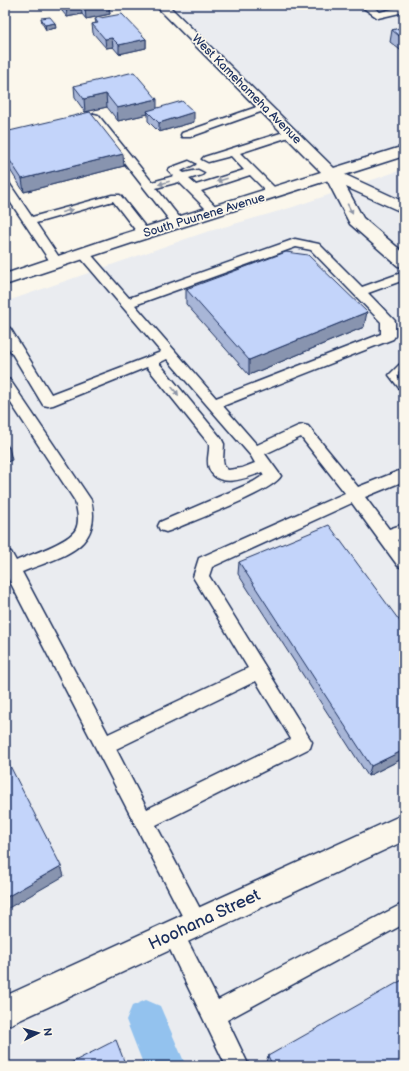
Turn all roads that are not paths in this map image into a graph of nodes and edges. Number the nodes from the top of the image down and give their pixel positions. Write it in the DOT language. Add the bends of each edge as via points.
graph roads {
  1 [pos="161,5"];
  2 [pos="364,5"];
  3 [pos="404,9"];
  4 [pos="265,107"];
  5 [pos="94,117"];
  6 [pos="291,133"];
  7 [pos="186,135"];
  8 [pos="404,151"];
  9 [pos="236,155"];
  10 [pos="212,163"];
  11 [pos="189,164"];
  12 [pos="252,171"];
  13 [pos="198,173"];
  14 [pos="332,174"];
  15 [pos="181,178"];
  16 [pos="5,185"];
  17 [pos="148,187"];
  18 [pos="193,190"];
  19 [pos="274,193"];
  20 [pos="404,208"];
  21 [pos="214,211"];
  22 [pos="29,221"];
  23 [pos="178,223"];
  24 [pos="144,233"];
  25 [pos="84,254"];
  26 [pos="404,262"];
  27 [pos="57,263"];
  28 [pos="404,276"];
  29 [pos="5,280"];
  30 [pos="360,292"];
  31 [pos="127,303"];
  32 [pos="5,331"];
  33 [pos="170,353"];
  34 [pos="150,361"];
  35 [pos="404,368"];
  36 [pos="5,383"];
  37 [pos="404,385"];
  38 [pos="214,404"];
  39 [pos="254,452"];
  40 [pos="264,465"];
  41 [pos="404,475"];
  42 [pos="355,495"];
  43 [pos="166,526"];
  44 [pos="404,530"];
  45 [pos="387,537"];
  46 [pos="404,561"];
  47 [pos="8,563"];
  48 [pos="259,671"];
  49 [pos="104,745"];
  50 [pos="143,821"];
  51 [pos="404,827"];
  52 [pos="404,913"];
  53 [pos="185,928"];
  54 [pos="5,1012"];
  55 [pos="213,1015"];
  56 [pos="238,1066"];
  1 -- 4 [label="street, West Kamehameha Avenue"];
  2 -- 3 [label="lane" via="378,15"];
  4 -- 6 [label="street, West Kamehameha Avenue"];
  4 -- 7 [label="lane"];
  5 -- 17 [label="lane"];
  6 -- 9 [label="lane"];
  6 -- 14 [label="street, West Kamehameha Avenue"];
  8 -- 14 [label="street, South Puunene Avenue"];
  9 -- 10 [label="lane"];
  9 -- 12 [label="lane"];
  11 -- 15 [label="lane" via="174,170"];
  12 -- 18 [label="lane, one-way"];
  12 -- 19 [label="lane"];
  13 -- 15 [label="lane"];
  14 -- 19 [label="street, South Puunene Avenue"];
  14 -- 20 [label="street"];
  14 -- 26 [label="street, one-way" via="356,221"];
  15 -- 17 [label="lane, one-way"];
  15 -- 18 [label="lane"];
  16 -- 22 [label="lane"];
  17 -- 23 [label="lane"];
  18 -- 21 [label="lane"];
  19 -- 21 [label="street, South Puunene Avenue"];
  21 -- 23 [label="street, South Puunene Avenue"];
  22 -- 24 [label="lane, one-way" via="116,197"];
  22 -- 27 [label="lane"];
  23 -- 24 [label="street, South Puunene Avenue"];
  24 -- 25 [label="street, South Puunene Avenue"];
  25 -- 27 [label="street, South Puunene Avenue"];
  25 -- 31 [label="lane"];
  27 -- 29 [label="street, South Puunene Avenue"];
  28 -- 30 [label="lane"];
  30 -- 31 [label="lane" via="315,247 295,243"];
  30 -- 38 [label="lane" via="388,321 388,336"];
  31 -- 33 [label="lane"];
  32 -- 34 [label="lane" via="48,400"];
  33 -- 34 [label="lane"];
  33 -- 38 [label="lane"];
  34 -- 40 [label="lane, one-way" via="216,442 218,449 215,460 222,473 231,476 242,475"];
  35 -- 37 [label="lane" via="396,375"];
  36 -- 47 [label="lane" via="84,500 87,517 80,536 60,549"];
  38 -- 39 [label="lane"];
  39 -- 40 [label="lane"];
  39 -- 42 [label="lane" via="303,430"];
  40 -- 43 [label="lane" via="272,476 258,486"];
  41 -- 42 [label="lane"];
  42 -- 45 [label="lane"];
  42 -- 48 [label="lane" via="205,563 201,577"];
  44 -- 45 [label="lane"];
  45 -- 46 [label="lane"];
  47 -- 49 [label="lane"];
  48 -- 49 [label="lane"];
  48 -- 50 [label="lane" via="303,742"];
  49 -- 50 [label="lane"];
  50 -- 53 [label="lane"];
  51 -- 53 [label="street, Hoohana Street"];
  52 -- 55 [label="lane"];
  53 -- 54 [label="street, Hoohana Street"];
  53 -- 55 [label="lane"];
  55 -- 56 [label="lane"];
}
